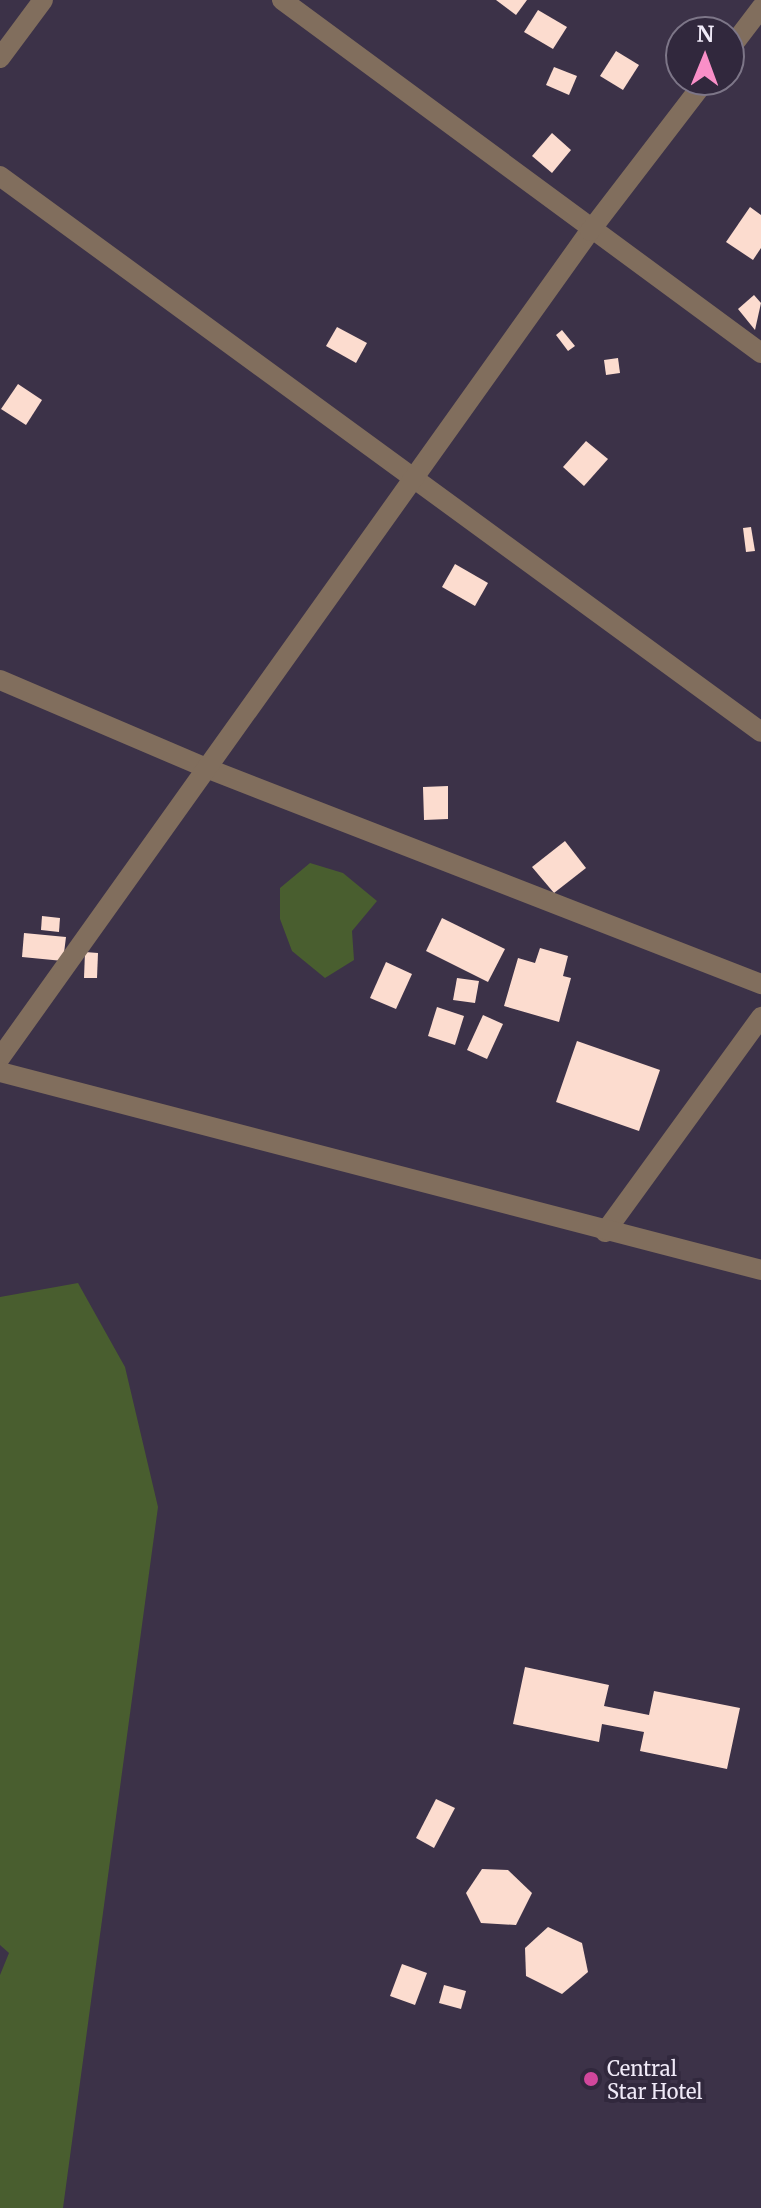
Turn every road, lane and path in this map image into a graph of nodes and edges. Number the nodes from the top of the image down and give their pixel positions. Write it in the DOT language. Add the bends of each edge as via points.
graph roads {
  1 [pos="43,0"];
  2 [pos="282,0"];
  3 [pos="761,8"];
  4 [pos="745,29"];
  5 [pos="0,58"];
  6 [pos="694,96"];
  7 [pos="0,176"];
  8 [pos="590,231"];
  9 [pos="761,353"];
  10 [pos="418,475"];
  11 [pos="0,680"];
  12 [pos="761,732"];
  13 [pos="206,768"];
  14 [pos="761,984"];
  15 [pos="761,1017"];
  16 [pos="0,1058"];
  17 [pos="0,1072"];
  18 [pos="605,1232"];
  19 [pos="761,1270"];
  1 -- 5 [label="street"];
  2 -- 8 [label="street"];
  3 -- 4 [label="street"];
  6 -- 8 [label="street"];
  7 -- 10 [label="street"];
  8 -- 9 [label="street"];
  8 -- 10 [label="street"];
  10 -- 12 [label="street"];
  10 -- 13 [label="street"];
  11 -- 13 [label="street"];
  13 -- 14 [label="street"];
  13 -- 16 [label="street"];
  15 -- 18 [label="street"];
  17 -- 18 [label="street"];
  18 -- 19 [label="street"];
}
